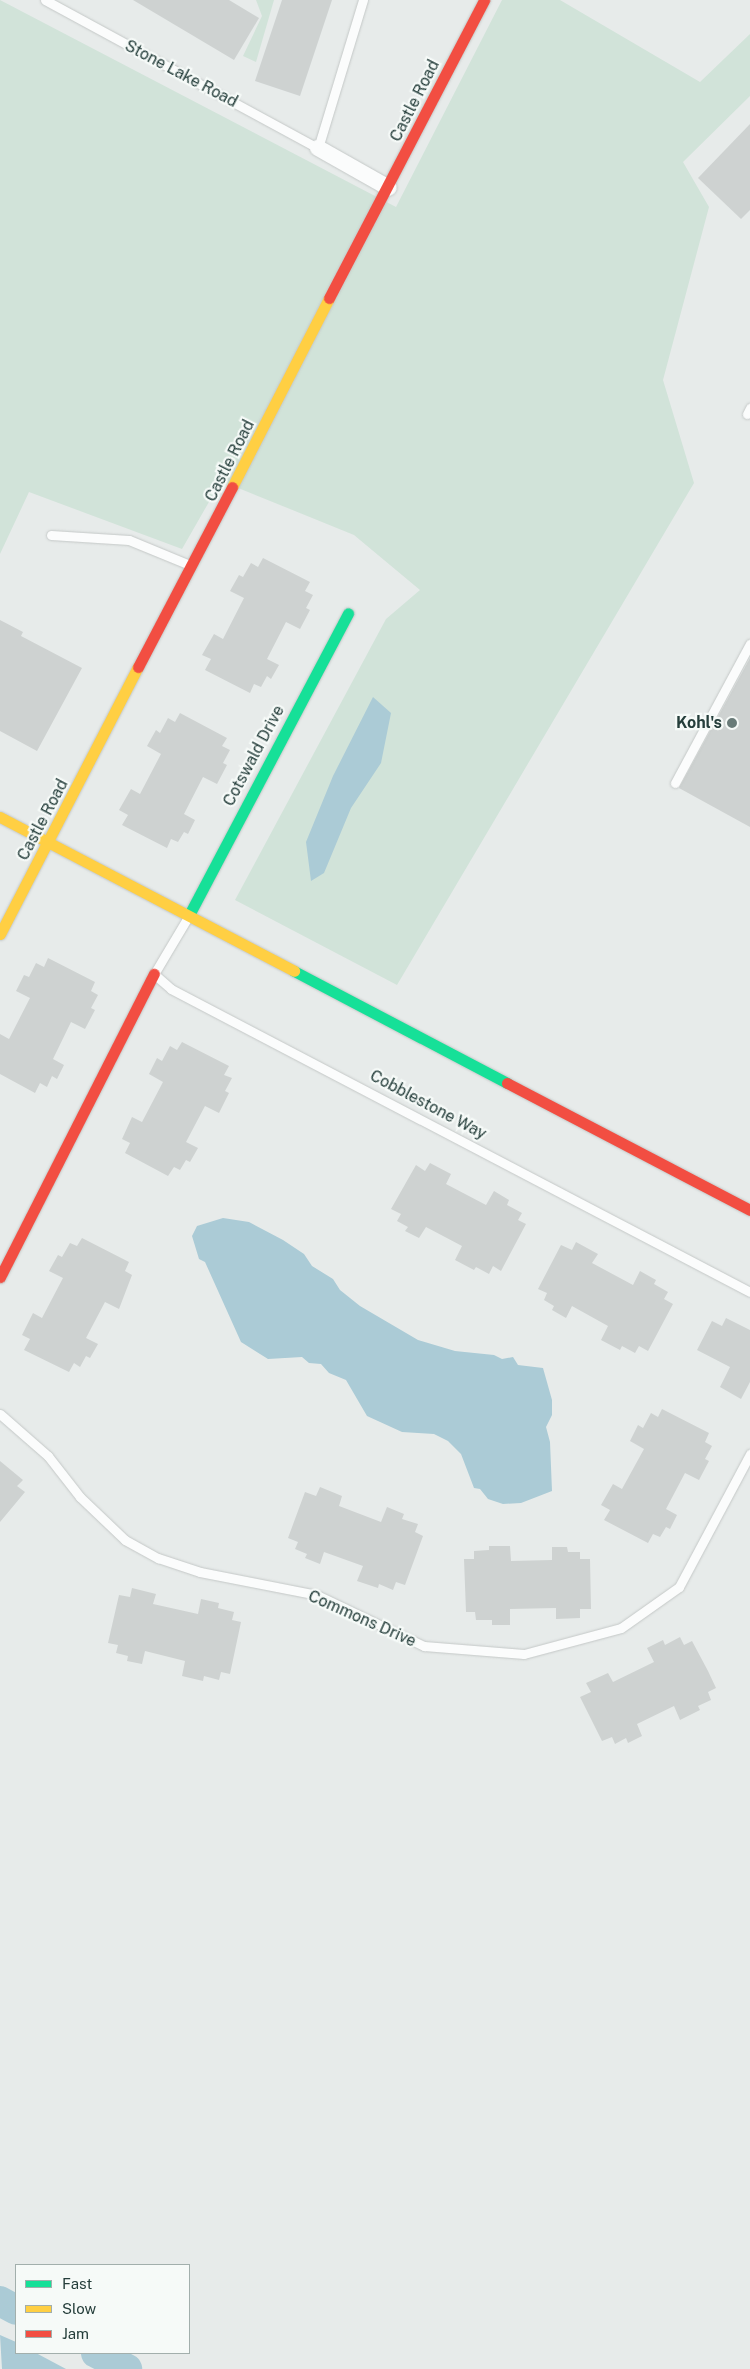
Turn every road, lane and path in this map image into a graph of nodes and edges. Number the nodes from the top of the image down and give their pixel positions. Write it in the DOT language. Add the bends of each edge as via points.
graph roads {
  1 [pos="45,0"];
  2 [pos="363,0"];
  3 [pos="484,0"];
  4 [pos="318,148"];
  5 [pos="389,188"];
  6 [pos="50,535"];
  7 [pos="193,566"];
  8 [pos="348,613"];
  9 [pos="750,644"];
  10 [pos="675,784"];
  11 [pos="0,817"];
  12 [pos="49,844"];
  13 [pos="189,915"];
  14 [pos="0,934"];
  15 [pos="154,974"];
  16 [pos="750,1210"];
  17 [pos="0,1277"];
  18 [pos="750,1292"];
  19 [pos="0,1414"];
  20 [pos="750,1454"];
  1 -- 4 [label="lane, Stone Lake Road"];
  2 -- 4 [label="lane"];
  3 -- 5 [label="street, Castle Road"];
  4 -- 5 [label="street, Stone Lake Road"];
  5 -- 7 [label="street, Castle Road"];
  6 -- 7 [label="lane" via="129,540"];
  7 -- 12 [label="street, Castle Road"];
  8 -- 13 [label="street, Cotswald Drive"];
  9 -- 10 [label="lane"];
  11 -- 12 [label="street"];
  12 -- 13 [label="street"];
  12 -- 14 [label="street, Castle Road"];
  13 -- 15 [label="lane"];
  13 -- 16 [label="street"];
  15 -- 17 [label="street"];
  15 -- 18 [label="lane, Cobblestone Way" via="171,989"];
  19 -- 20 [label="lane, Commons Drive" via="48,1456 80,1497 125,1540 158,1558 200,1572 317,1595 424,1646 524,1654 621,1628 679,1587"];
}
